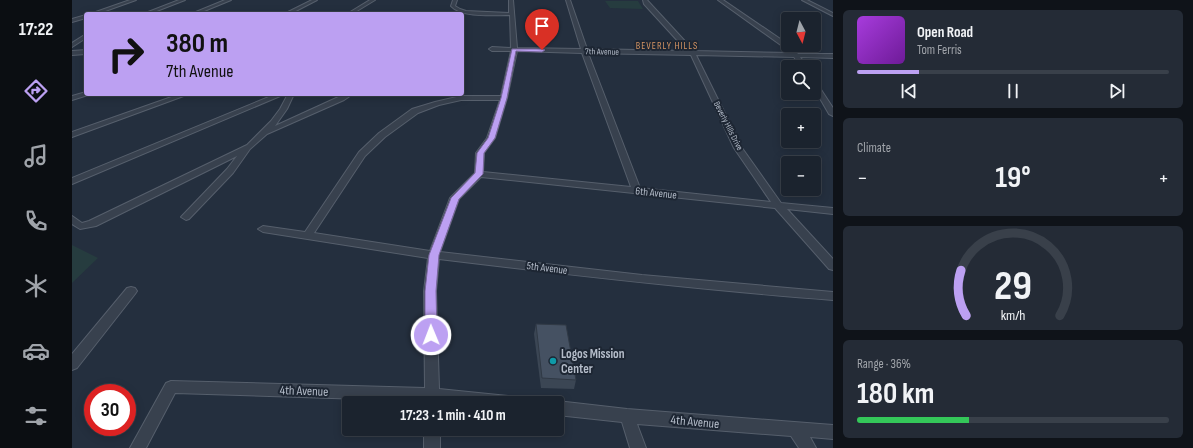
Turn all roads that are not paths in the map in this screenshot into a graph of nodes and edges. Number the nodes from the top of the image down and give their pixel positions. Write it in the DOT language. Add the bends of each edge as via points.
graph roads {
  1 [pos="134,0"];
  2 [pos="182,0"];
  3 [pos="229,0"];
  4 [pos="315,0"];
  5 [pos="373,0"];
  6 [pos="455,0"];
  7 [pos="511,0"];
  8 [pos="568,0"];
  9 [pos="645,0"];
  10 [pos="720,0"];
  11 [pos="804,0"];
  12 [pos="98,12"];
  13 [pos="150,12"];
  14 [pos="198,12"];
  15 [pos="290,12"];
  16 [pos="352,12"];
  17 [pos="512,14"];
  18 [pos="833,15"];
  19 [pos="84,17"];
  20 [pos="72,21"];
  21 [pos="84,37"];
  22 [pos="72,45"];
  23 [pos="492,49"];
  24 [pos="514,50"];
  25 [pos="84,52"];
  26 [pos="585,52"];
  27 [pos="72,53"];
  28 [pos="693,54"];
  29 [pos="796,55"];
  30 [pos="833,56"];
  31 [pos="799,60"];
  32 [pos="821,94"];
  33 [pos="84,95"];
  34 [pos="180,96"];
  35 [pos="277,96"];
  36 [pos="290,96"];
  37 [pos="347,96"];
  38 [pos="72,98"];
  39 [pos="504,98"];
  40 [pos="833,114"];
  41 [pos="263,134"];
  42 [pos="72,135"];
  43 [pos="249,147"];
  44 [pos="479,174"];
  45 [pos="72,181"];
  46 [pos="637,191"];
  47 [pos="778,205"];
  48 [pos="833,211"];
  49 [pos="186,217"];
  50 [pos="72,219"];
  51 [pos="263,229"];
  52 [pos="308,235"];
  53 [pos="434,255"];
  54 [pos="833,266"];
  55 [pos="131,291"];
  56 [pos="833,296"];
  57 [pos="72,364"];
  58 [pos="367,396"];
  59 [pos="432,396"];
  60 [pos="564,409"];
  61 [pos="627,416"];
  62 [pos="796,430"];
  63 [pos="833,432"];
  64 [pos="432,436"];
  65 [pos="138,448"];
  66 [pos="432,448"];
  67 [pos="638,448"];
  68 [pos="808,448"];
  1 -- 12 [label="street"];
  2 -- 13 [label="street"];
  3 -- 14 [label="street"];
  4 -- 15 [label="street"];
  5 -- 16 [label="street"];
  6 -- 17 [label="street" via="453,6 466,12"];
  7 -- 17 [label="street"];
  8 -- 26 [label="street"];
  9 -- 28 [label="street, Beverly Hills Drive"];
  10 -- 29 [label="street" via="790,48"];
  11 -- 18 [label="street"];
  17 -- 24 [label="street"];
  19 -- 20 [label="street"];
  21 -- 22 [label="street"];
  23 -- 24 [label="street, 7th Avenue"];
  24 -- 26 [label="street, 7th Avenue"];
  24 -- 39 [label="street"];
  25 -- 27 [label="street"];
  26 -- 28 [label="street, 7th Avenue"];
  26 -- 46 [label="street"];
  28 -- 29 [label="street, 7th Avenue"];
  28 -- 47 [label="street, Beverly Hills Drive" via="738,148"];
  29 -- 30 [label="street, 7th Avenue"];
  29 -- 31 [label="street"];
  32 -- 40 [label="street"];
  33 -- 38 [label="street"];
  34 -- 42 [label="street"];
  35 -- 45 [label="street"];
  36 -- 41 [label="street" via="286,106"];
  37 -- 41 [label="street"];
  39 -- 44 [label="street" via="491,138 480,153"];
  39 -- 52 [label="street" via="461,98 415,110 362,154"];
  41 -- 43 [label="street"];
  43 -- 49 [label="street"];
  43 -- 50 [label="street" via="92,224 80,226"];
  44 -- 46 [label="street, 6th Avenue"];
  44 -- 53 [label="street" via="455,198"];
  46 -- 47 [label="street, 6th Avenue"];
  47 -- 48 [label="street, 6th Avenue"];
  47 -- 54 [label="street, Beverly Hills Drive"];
  51 -- 52 [label="street, 5th Avenue"];
  52 -- 53 [label="street, 5th Avenue"];
  53 -- 56 [label="street, 5th Avenue" via="642,279"];
  53 -- 59 [label="street" via="430,291"];
  55 -- 57 [label="street"];
  58 -- 65 [label="street, 4th Avenue" via="171,387"];
  60 -- 61 [label="street, 4th Avenue"];
  61 -- 62 [label="street, 4th Avenue"];
  61 -- 67 [label="street"];
  62 -- 63 [label="street, 4th Avenue"];
  62 -- 68 [label="street"];
  64 -- 66 [label="street"];
}
